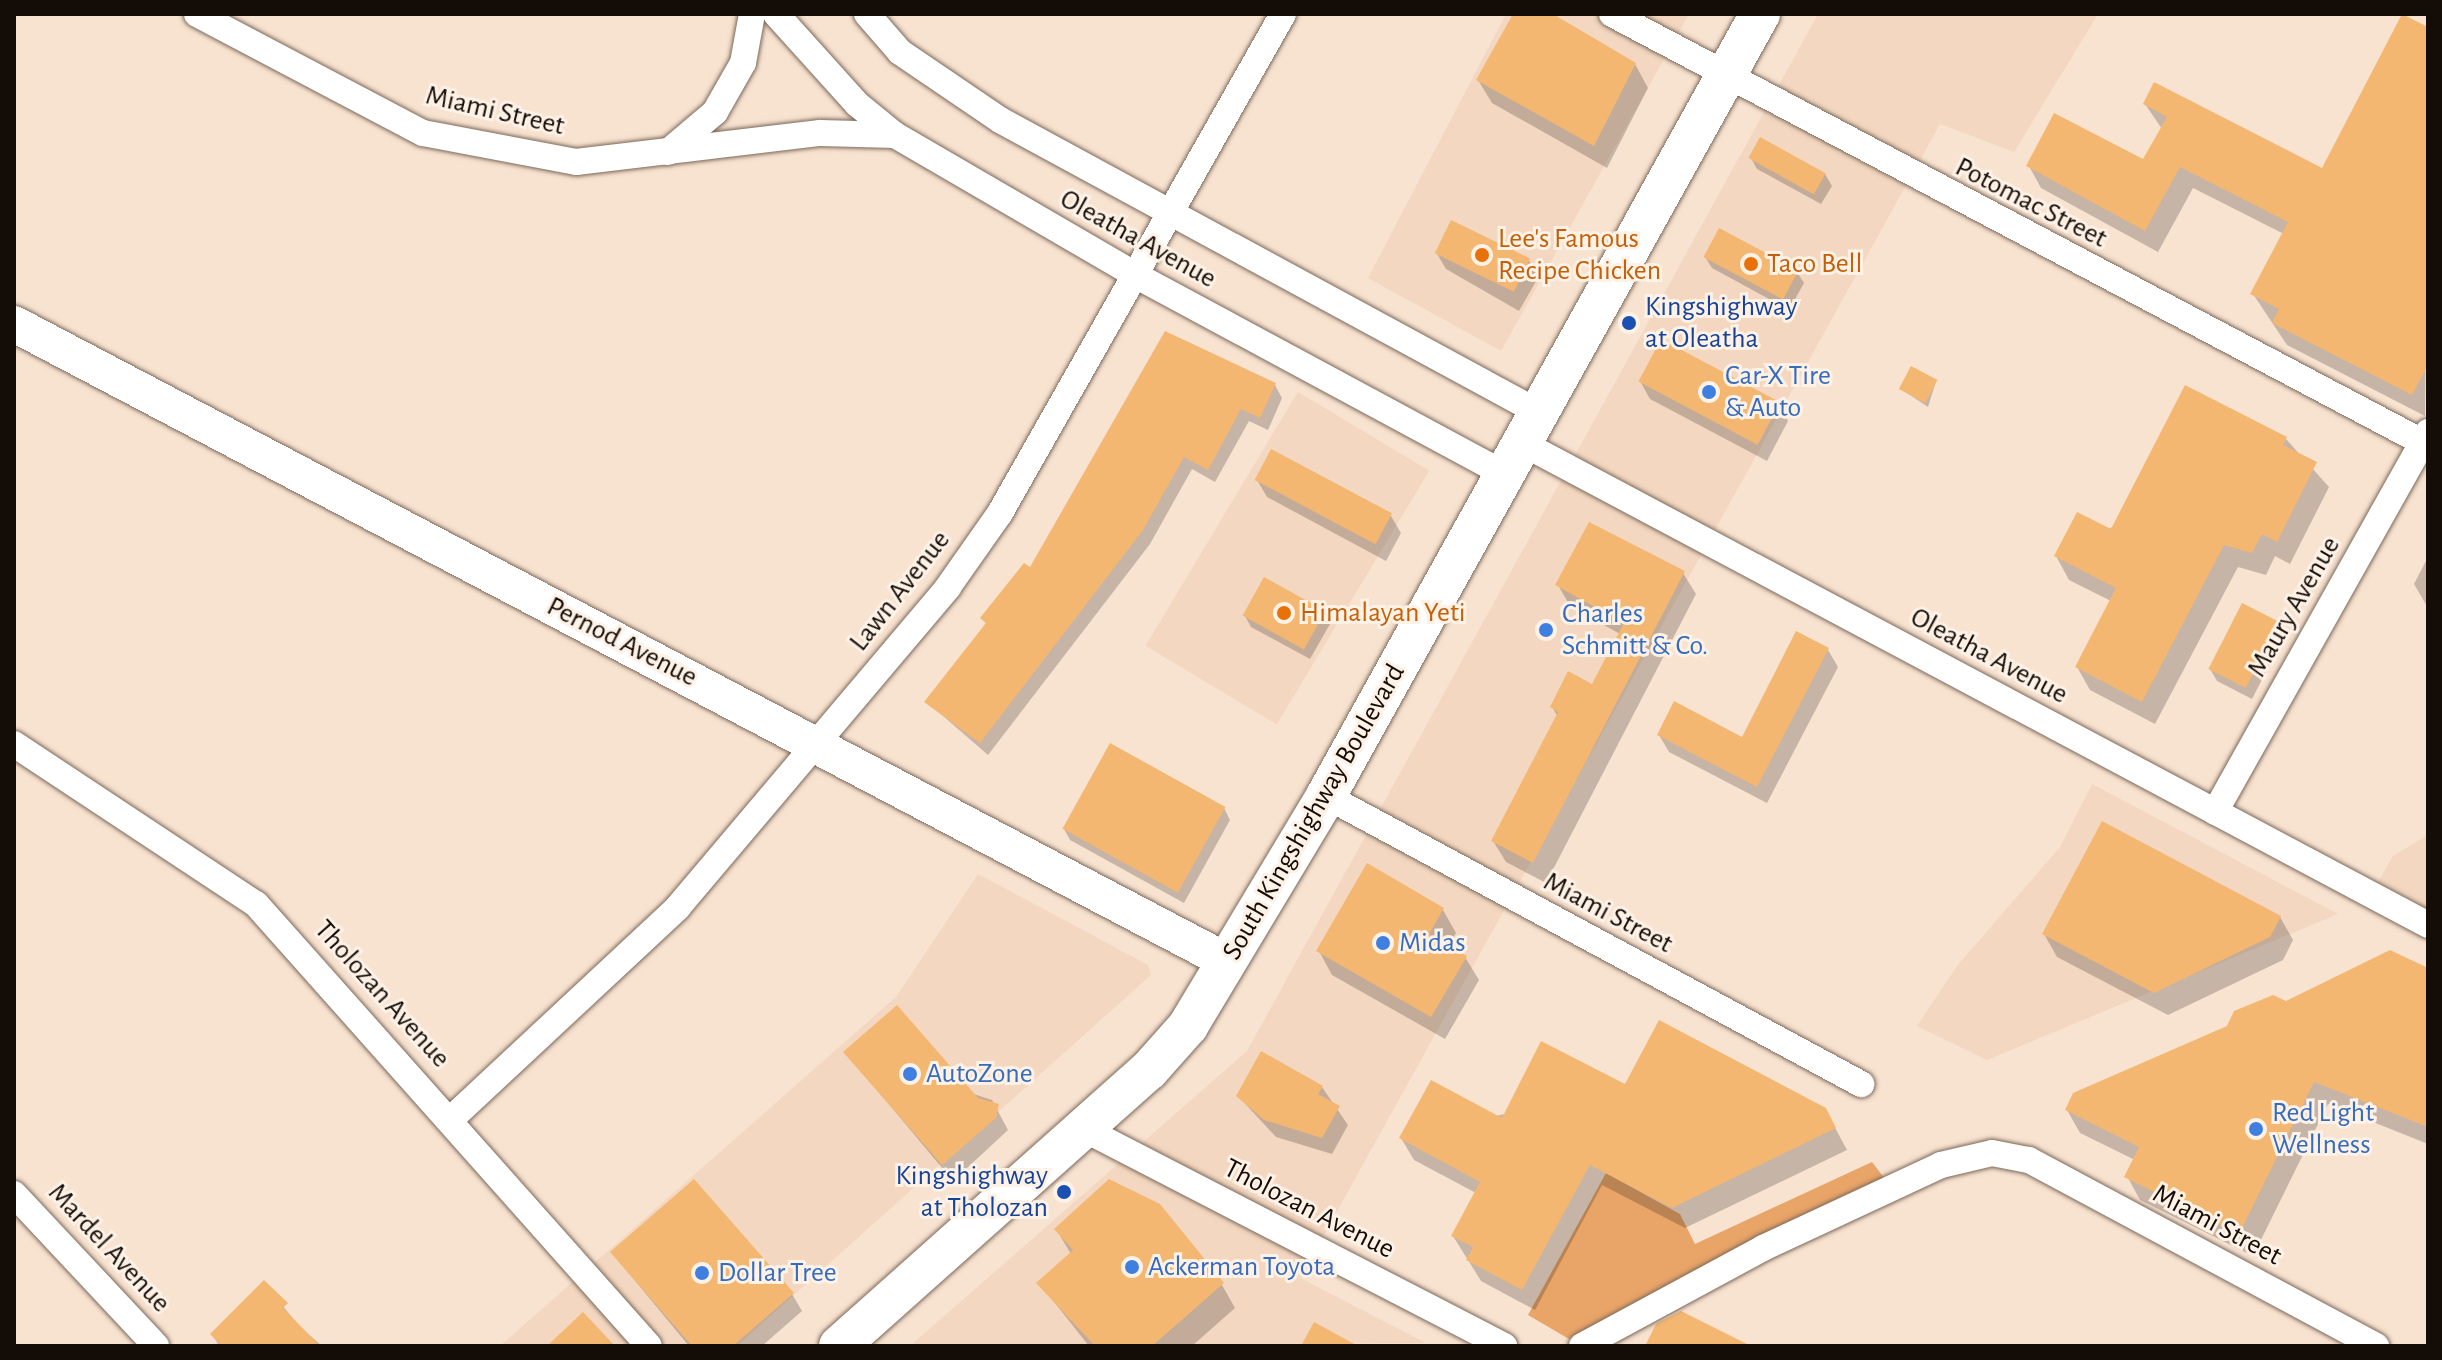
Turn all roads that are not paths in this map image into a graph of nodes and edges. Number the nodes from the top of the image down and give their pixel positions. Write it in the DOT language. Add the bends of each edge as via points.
graph roads {
  1 [pos="197,14"];
  2 [pos="752,14"];
  3 [pos="776,14"];
  4 [pos="867,14"];
  5 [pos="1283,14"];
  6 [pos="1612,14"];
  7 [pos="1760,14"];
  8 [pos="1725,76"];
  9 [pos="895,135"];
  10 [pos="661,156"];
  11 [pos="1172,211"];
  12 [pos="1137,276"];
  13 [pos="14,324"];
  14 [pos="2425,437"];
  15 [pos="1521,443"];
  16 [pos="819,742"];
  17 [pos="14,744"];
  18 [pos="1326,796"];
  19 [pos="2215,812"];
  20 [pos="2428,925"];
  21 [pos="1228,962"];
  22 [pos="1861,1084"];
  23 [pos="451,1119"];
  24 [pos="1084,1129"];
  25 [pos="14,1194"];
  26 [pos="156,1346"];
  27 [pos="649,1346"];
  28 [pos="839,1346"];
  29 [pos="1504,1346"];
  30 [pos="1582,1346"];
  31 [pos="2376,1346"];
  1 -- 10 [label="street, Miami Street" via="423,133 576,162"];
  2 -- 10 [label="street" via="743,63 715,112"];
  3 -- 9 [label="street, Oleatha Avenue" via="857,104"];
  4 -- 11 [label="street, Oleatha Avenue" via="950,90"];
  5 -- 11 [label="street, Lawn Avenue"];
  6 -- 8 [label="street, Potomac Street"];
  7 -- 8 [label="main road, South Kingshighway Boulevard"];
  8 -- 14 [label="street, Potomac Street"];
  8 -- 15 [label="main road, South Kingshighway Boulevard"];
  9 -- 10 [label="street, Miami Street" via="820,133"];
  9 -- 12 [label="street, Oleatha Avenue"];
  11 -- 12 [label="street, Lawn Avenue"];
  11 -- 15 [label="street, Oleatha Avenue"];
  12 -- 15 [label="street, Oleatha Avenue"];
  12 -- 16 [label="street, Lawn Avenue" via="1000,513"];
  13 -- 16 [label="street, Pernod Avenue"];
  14 -- 19 [label="street, Maury Avenue"];
  15 -- 18 [label="main road, South Kingshighway Boulevard"];
  15 -- 19 [label="street, Oleatha Avenue"];
  16 -- 21 [label="street, Pernod Avenue"];
  16 -- 23 [label="street, Lawn Avenue" via="678,907"];
  17 -- 23 [label="street, Tholozan Avenue" via="256,904"];
  18 -- 21 [label="main road, South Kingshighway Boulevard"];
  18 -- 22 [label="street, Miami Street"];
  19 -- 20 [label="street, Oleatha Avenue"];
  21 -- 24 [label="main road, South Kingshighway Boulevard" via="1188,1026"];
  23 -- 27 [label="street, Tholozan Avenue"];
  24 -- 28 [label="main road, South Kingshighway Boulevard"];
  24 -- 29 [label="street, Tholozan Avenue"];
  25 -- 26 [label="street, Mardel Avenue"];
  30 -- 31 [label="street, Miami Street" via="1763,1248 1941,1165 1992,1153 2029,1160"];
}
